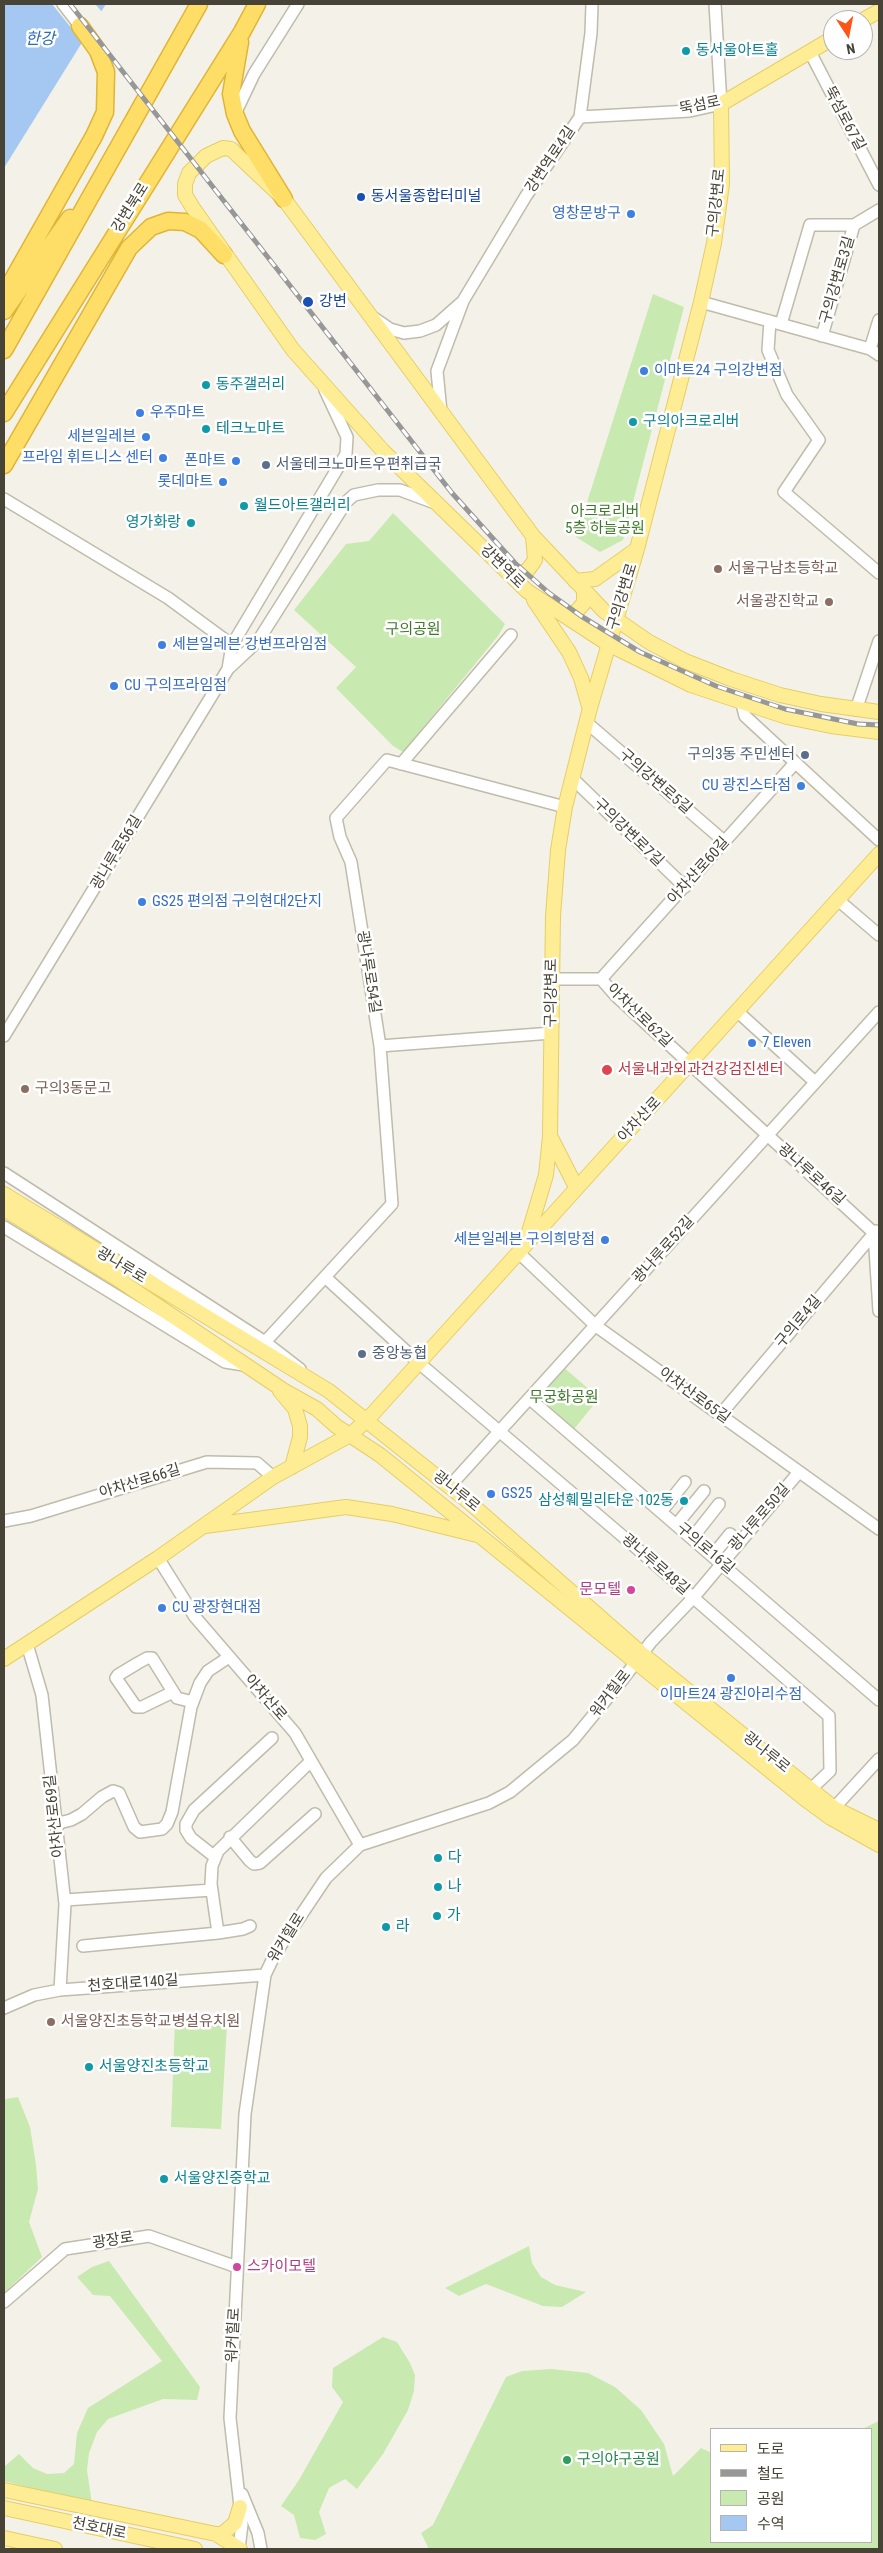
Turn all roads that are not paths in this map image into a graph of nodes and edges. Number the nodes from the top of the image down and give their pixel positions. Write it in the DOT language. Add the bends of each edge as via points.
graph roads {
  1 [pos="63,4"];
  2 [pos="192,4"];
  3 [pos="199,4"];
  4 [pos="257,4"];
  5 [pos="298,4"];
  6 [pos="592,4"];
  7 [pos="715,4"];
  8 [pos="80,26"];
  9 [pos="184,30"];
  10 [pos="242,32"];
  11 [pos="823,44"];
  12 [pos="810,52"];
  13 [pos="721,104"];
  14 [pos="235,114"];
  15 [pos="580,117"];
  16 [pos="103,175"];
  17 [pos="879,185"];
  18 [pos="284,199"];
  19 [pos="134,204"];
  20 [pos="879,210"];
  21 [pos="854,225"];
  22 [pos="130,248"];
  23 [pos="224,255"];
  24 [pos="4,295"];
  25 [pos="463,301"];
  26 [pos="701,302"];
  27 [pos="4,311"];
  28 [pos="368,315"];
  29 [pos="879,320"];
  30 [pos="775,323"];
  31 [pos="822,336"];
  32 [pos="4,350"];
  33 [pos="875,352"];
  34 [pos="318,376"];
  35 [pos="4,412"];
  36 [pos="441,413"];
  37 [pos="6,458"];
  38 [pos="4,499"];
  39 [pos="438,504"];
  40 [pos="533,536"];
  41 [pos="637,549"];
  42 [pos="504,568"];
  43 [pos="879,573"];
  44 [pos="579,586"];
  45 [pos="527,592"];
  46 [pos="560,612"];
  47 [pos="616,620"];
  48 [pos="511,635"];
  49 [pos="879,641"];
  50 [pos="608,644"];
  51 [pos="232,646"];
  52 [pos="228,669"];
  53 [pos="742,704"];
  54 [pos="590,708"];
  55 [pos="856,710"];
  56 [pos="879,712"];
  57 [pos="586,722"];
  58 [pos="879,732"];
  59 [pos="795,763"];
  60 [pos="401,764"];
  61 [pos="572,778"];
  62 [pos="565,807"];
  63 [pos="879,840"];
  64 [pos="725,842"];
  65 [pos="879,854"];
  66 [pos="684,887"];
  67 [pos="838,900"];
  68 [pos="879,935"];
  69 [pos="552,979"];
  70 [pos="601,979"];
  71 [pos="738,1012"];
  72 [pos="879,1012"];
  73 [pos="552,1033"];
  74 [pos="4,1036"];
  75 [pos="380,1046"];
  76 [pos="690,1065"];
  77 [pos="815,1082"];
  78 [pos="767,1135"];
  79 [pos="550,1136"];
  80 [pos="4,1173"];
  81 [pos="576,1187"];
  82 [pos="4,1194"];
  83 [pos="4,1209"];
  84 [pos="4,1226"];
  85 [pos="877,1231"];
  86 [pos="522,1247"];
  87 [pos="326,1277"];
  88 [pos="879,1311"];
  89 [pos="596,1326"];
  90 [pos="265,1342"];
  91 [pos="418,1363"];
  92 [pos="252,1367"];
  93 [pos="269,1379"];
  94 [pos="310,1379"];
  95 [pos="530,1399"];
  96 [pos="720,1415"];
  97 [pos="367,1420"];
  98 [pos="499,1433"];
  99 [pos="350,1436"];
  100 [pos="292,1467"];
  101 [pos="799,1472"];
  102 [pos="273,1477"];
  103 [pos="685,1482"];
  104 [pos="449,1487"];
  105 [pos="704,1491"];
  106 [pos="719,1504"];
  107 [pos="661,1512"];
  108 [pos="4,1521"];
  109 [pos="676,1524"];
  110 [pos="200,1527"];
  111 [pos="879,1530"];
  112 [pos="481,1536"];
  113 [pos="693,1538"];
  114 [pos="158,1558"];
  115 [pos="717,1558"];
  116 [pos="693,1598"];
  117 [pos="26,1644"];
  118 [pos="229,1657"];
  119 [pos="638,1657"];
  120 [pos="4,1659"];
  121 [pos="173,1692"];
  122 [pos="879,1700"];
  123 [pos="193,1702"];
  124 [pos="272,1738"];
  125 [pos="879,1759"];
  126 [pos="311,1761"];
  127 [pos="811,1789"];
  128 [pos="834,1808"];
  129 [pos="315,1814"];
  130 [pos="55,1824"];
  131 [pos="879,1830"];
  132 [pos="230,1837"];
  133 [pos="360,1845"];
  134 [pos="879,1845"];
  135 [pos="215,1857"];
  136 [pos="212,1890"];
  137 [pos="65,1900"];
  138 [pos="250,1926"];
  139 [pos="218,1933"];
  140 [pos="83,1946"];
  141 [pos="264,1975"];
  142 [pos="60,1990"];
  143 [pos="4,2008"];
  144 [pos="237,2267"];
  145 [pos="4,2302"];
  146 [pos="233,2461"];
  147 [pos="4,2490"];
  148 [pos="240,2507"];
  149 [pos="4,2508"];
  150 [pos="216,2534"];
  151 [pos="4,2538"];
  152 [pos="55,2549"];
  153 [pos="195,2549"];
  154 [pos="239,2549"];
  155 [pos="262,2549"];
  1 -- 8 [label="street"];
  2 -- 9 [label="highway"];
  3 -- 9 [label="highway"];
  4 -- 10 [label="highway, 강변북로"];
  5 -- 14 [label="street" via="254,74"];
  6 -- 15 [label="street, 강변역로4길"];
  7 -- 13 [label="street, 구의강변로"];
  8 -- 24 [label="highway" via="98,50 106,72 104,112 94,136"];
  9 -- 16 [label="highway"];
  10 -- 14 [label="highway" via="231,94"];
  10 -- 19 [label="highway, 강변북로"];
  11 -- 12 [label="main road, 뚝섬로"];
  12 -- 13 [label="main road, 뚝섬로"];
  12 -- 17 [label="street, 뚝섬로67길"];
  13 -- 15 [label="street, 뚝섬로" via="690,111"];
  13 -- 26 [label="main road, 구의강변로" via="722,184"];
  14 -- 18 [label="highway"];
  15 -- 25 [label="street, 강변역로4길" via="526,196"];
  16 -- 27 [label="highway"];
  16 -- 32 [label="highway"];
  18 -- 23 [label="main road, 강변역로" via="231,150 223,148 206,156 189,173 185,194"];
  18 -- 28 [label="main road"];
  19 -- 22 [label="highway"];
  19 -- 35 [label="highway, 강변북로"];
  20 -- 21 [label="street"];
  21 -- 30 [label="street" via="810,225"];
  21 -- 31 [label="street, 구의강변로3길"];
  22 -- 23 [label="highway" via="159,222 178,220 201,230"];
  22 -- 37 [label="highway"];
  23 -- 34 [label="main road, 강변역로" via="293,350"];
  25 -- 28 [label="street, 강변역로4길" via="436,325 404,333 390,329"];
  25 -- 36 [label="street, 강변역로4길" via="437,371"];
  26 -- 30 [label="street, 구의강변로3길"];
  26 -- 41 [label="main road, 구의강변로"];
  28 -- 36 [label="main road"];
  29 -- 33 [label="street"];
  30 -- 31 [label="street, 구의강변로3길"];
  30 -- 43 [label="street" via="768,350 787,395 820,440 784,492"];
  31 -- 33 [label="street, 구의강변로3길"];
  34 -- 39 [label="main road, 강변역로" via="383,451"];
  34 -- 51 [label="street, 광나루로56길" via="347,437 346,454"];
  36 -- 40 [label="main road"];
  38 -- 51 [label="street" via="168,598"];
  39 -- 42 [label="main road, 강변역로"];
  39 -- 52 [label="street, 광나루로56길" via="400,490 354,495 346,502 258,641"];
  40 -- 42 [label="main road" via="536,560 527,571 518,573"];
  40 -- 44 [label="main road"];
  41 -- 44 [label="main road" via="595,579"];
  41 -- 47 [label="main road, 구의강변로"];
  42 -- 45 [label="main road, 강변역로"];
  44 -- 46 [label="main road" via="584,603 574,614"];
  44 -- 47 [label="main road"];
  45 -- 46 [label="main road, 강변역로"];
  45 -- 54 [label="main road" via="569,652"];
  46 -- 50 [label="main road, 강변역로"];
  47 -- 50 [label="main road, 구의강변로"];
  47 -- 55 [label="main road" via="685,661 731,679 780,695"];
  48 -- 60 [label="street"];
  49 -- 55 [label="street"];
  50 -- 53 [label="main road, 강변역로" via="683,681"];
  50 -- 54 [label="main road, 구의강변로"];
  51 -- 52 [label="street, 광나루로56길"];
  52 -- 74 [label="street, 광나루로56길"];
  53 -- 58 [label="main road, 강변역로" via="831,726"];
  53 -- 59 [label="street" via="745,716"];
  54 -- 57 [label="main road, 구의강변로"];
  55 -- 56 [label="main road"];
  57 -- 61 [label="main road, 구의강변로"];
  57 -- 64 [label="street, 구의강변로5길"];
  59 -- 63 [label="street"];
  59 -- 64 [label="street, 아차산로60길"];
  60 -- 62 [label="street, 광나루로54길"];
  60 -- 75 [label="street, 광나루로54길" via="387,760 336,818 351,862"];
  61 -- 62 [label="main road, 구의강변로"];
  61 -- 66 [label="street, 구의강변로7길"];
  62 -- 69 [label="main road, 구의강변로" via="557,858"];
  64 -- 66 [label="street, 아차산로60길"];
  65 -- 67 [label="main road, 아차산로"];
  66 -- 70 [label="street, 아차산로60길"];
  67 -- 68 [label="street"];
  67 -- 71 [label="main road, 아차산로"];
  69 -- 70 [label="street, 아차산로62길"];
  69 -- 73 [label="main road, 구의강변로"];
  70 -- 76 [label="street, 아차산로62길"];
  71 -- 76 [label="main road, 아차산로"];
  71 -- 77 [label="street"];
  72 -- 77 [label="street, 광나루로52길"];
  73 -- 75 [label="street"];
  73 -- 79 [label="main road, 구의강변로"];
  75 -- 87 [label="street, 광나루로54길" via="392,1204"];
  76 -- 78 [label="street, 광나루로46길"];
  76 -- 81 [label="main road, 아차산로"];
  77 -- 78 [label="street, 광나루로52길"];
  78 -- 85 [label="street, 광나루로46길"];
  78 -- 89 [label="street, 광나루로52길"];
  79 -- 81 [label="main road, 구의강변로"];
  79 -- 86 [label="main road" via="546,1175"];
  80 -- 90 [label="street"];
  81 -- 86 [label="main road, 아차산로"];
  82 -- 94 [label="main road, 광나루로"];
  83 -- 92 [label="main road, 광나루로"];
  84 -- 92 [label="street" via="225,1362"];
  85 -- 88 [label="street"];
  85 -- 96 [label="street, 구의로4길"];
  86 -- 89 [label="street, 아차산로65길"];
  86 -- 91 [label="main road, 아차산로"];
  87 -- 90 [label="street, 광나루로54길"];
  87 -- 91 [label="street"];
  89 -- 95 [label="street, 광나루로52길"];
  89 -- 96 [label="street, 아차산로65길"];
  90 -- 94 [label="street" via="290,1359"];
  91 -- 97 [label="main road, 아차산로"];
  91 -- 98 [label="street, 광나루로48길"];
  92 -- 93 [label="main road, 광나루로"];
  93 -- 99 [label="main road, 광나루로" via="317,1409"];
  93 -- 100 [label="main road" via="295,1409 300,1426"];
  94 -- 97 [label="main road, 광나루로"];
  95 -- 98 [label="street, 광나루로52길"];
  95 -- 107 [label="street, 구의로16길"];
  96 -- 101 [label="street, 아차산로65길"];
  97 -- 99 [label="main road, 아차산로"];
  97 -- 104 [label="main road, 광나루로"];
  98 -- 104 [label="street, 광나루로52길"];
  98 -- 116 [label="street, 광나루로48길"];
  99 -- 100 [label="main road, 아차산로"];
  99 -- 112 [label="main road, 광나루로" via="380,1455"];
  100 -- 102 [label="main road"];
  101 -- 111 [label="street, 아차산로65길"];
  101 -- 115 [label="street, 광나루로50길" via="740,1542"];
  102 -- 108 [label="street, 아차산로66길" via="257,1463 207,1462 31,1516"];
  102 -- 110 [label="main road"];
  103 -- 107 [label="street"];
  104 -- 119 [label="main road, 광나루로"];
  105 -- 109 [label="street"];
  106 -- 113 [label="street"];
  107 -- 109 [label="street, 구의로16길"];
  109 -- 113 [label="street, 구의로16길"];
  110 -- 112 [label="main road" via="346,1507 392,1514"];
  110 -- 114 [label="main road"];
  112 -- 119 [label="main road, 광나루로"];
  113 -- 115 [label="street, 구의로16길"];
  114 -- 117 [label="main road"];
  114 -- 118 [label="street, 아차산로" via="195,1617"];
  115 -- 116 [label="street, 광나루로50길"];
  115 -- 122 [label="street, 구의로16길"];
  116 -- 119 [label="street, 광나루로50길"];
  116 -- 127 [label="street, 광나루로48길" via="829,1716 830,1771"];
  117 -- 120 [label="main road"];
  117 -- 130 [label="street, 아차산로69길" via="42,1695"];
  118 -- 123 [label="street" via="208,1671"];
  118 -- 126 [label="street, 아차산로" via="295,1733"];
  119 -- 127 [label="main road, 광나루로"];
  119 -- 133 [label="street, 워커힐로" via="573,1740 510,1792 490,1803"];
  119 -- 134 [label="main road, 광나루로" via="805,1799"];
  121 -- 121 [label="street" via="152,1658 116,1678 136,1707 142,1708"];
  121 -- 123 [label="street" via="182,1700"];
  123 -- 130 [label="street" via="172,1812 162,1829 140,1832 134,1827 119,1793 113,1791 82,1814"];
  124 -- 135 [label="street" via="194,1810 186,1824 191,1838"];
  125 -- 128 [label="street"];
  126 -- 132 [label="street"];
  126 -- 133 [label="street, 아차산로"];
  127 -- 128 [label="main road, 광나루로"];
  128 -- 131 [label="main road, 광나루로"];
  129 -- 132 [label="street" via="260,1863 250,1861"];
  130 -- 137 [label="street, 아차산로69길"];
  132 -- 135 [label="street"];
  133 -- 141 [label="street, 워커힐로" via="326,1878"];
  135 -- 136 [label="street"];
  136 -- 137 [label="street"];
  136 -- 139 [label="street"];
  137 -- 142 [label="street, 아차산로69길"];
  138 -- 139 [label="street"];
  139 -- 140 [label="street"];
  141 -- 142 [label="street, 천호대로140길"];
  141 -- 144 [label="street, 워커힐로" via="245,2114"];
  142 -- 143 [label="street, 천호대로140길"];
  144 -- 145 [label="street, 광장로" via="149,2236 140,2237 65,2249"];
  144 -- 146 [label="street, 워커힐로" via="230,2418"];
  146 -- 148 [label="street, 워커힐로"];
  146 -- 155 [label="street, 워커힐로"];
  147 -- 150 [label="main road"];
  148 -- 150 [label="main road" via="235,2523 222,2534"];
  148 -- 154 [label="street, 워커힐로"];
  149 -- 153 [label="main road, 천호대로"];
  150 -- 154 [label="main road"];
  151 -- 152 [label="main road"];
}
